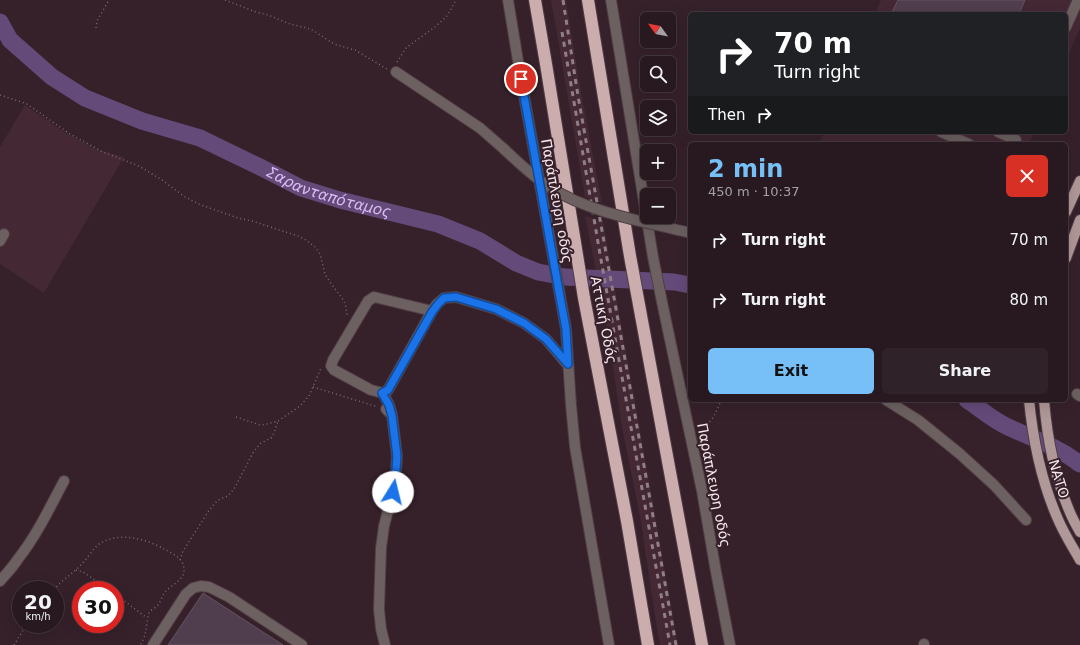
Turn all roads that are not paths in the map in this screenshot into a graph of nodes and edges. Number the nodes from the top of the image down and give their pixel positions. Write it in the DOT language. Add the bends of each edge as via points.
graph roads {
  1 [pos="508,0"];
  2 [pos="535,0"];
  3 [pos="588,0"];
  4 [pos="610,0"];
  5 [pos="1078,0"];
  6 [pos="1068,22"];
  7 [pos="396,72"];
  8 [pos="946,134"];
  9 [pos="1003,134"];
  10 [pos="1017,139"];
  11 [pos="964,142"];
  12 [pos="1080,181"];
  13 [pos="1068,208"];
  14 [pos="1080,220"];
  15 [pos="688,233"];
  16 [pos="1068,253"];
  17 [pos="432,312"];
  18 [pos="568,364"];
  19 [pos="382,393"];
  20 [pos="889,402"];
  21 [pos="1029,402"];
  22 [pos="1044,402"];
  23 [pos="64,480"];
  24 [pos="1026,520"];
  25 [pos="1080,532"];
  26 [pos="1080,560"];
  27 [pos="0,581"];
  28 [pos="154,645"];
  29 [pos="302,645"];
  30 [pos="384,645"];
  31 [pos="609,645"];
  32 [pos="648,645"];
  33 [pos="702,645"];
  34 [pos="730,645"];
  1 -- 18 [label="street, Παράπλευρη οδός" via="566,329"];
  2 -- 32 [label="highway, Αττική Οδός" via="576,253 626,514"];
  3 -- 33 [label="highway" via="638,302"];
  4 -- 34 [label="street, Παράπλευρη οδός" via="653,257 702,491"];
  5 -- 6 [label="street"];
  7 -- 15 [label="street, bridge" via="480,128 550,188 594,208"];
  8 -- 11 [label="street"];
  9 -- 10 [label="street"];
  12 -- 13 [label="main road"];
  14 -- 16 [label="main road"];
  17 -- 18 [label="street" via="444,298 456,297 496,309 524,323 546,339"];
  17 -- 19 [label="street" via="388,390"];
  17 -- 19 [label="street" via="374,297 368,301 331,366 371,390"];
  18 -- 31 [label="street, Παράπλευρη οδός" via="575,447"];
  19 -- 30 [label="street" via="389,405 397,456 395,484 384,526 380,556 379,609"];
  20 -- 24 [label="street" via="918,420 960,454 994,484"];
  21 -- 26 [label="main road, ΝΑΤΟ" via="1035,443 1050,499 1057,518"];
  22 -- 25 [label="main road, ΝΑΤΟ" via="1046,426 1054,462 1069,512"];
  23 -- 27 [label="street" via="30,543"];
  28 -- 29 [label="street" via="186,594 193,588 202,586 229,597"];
}
